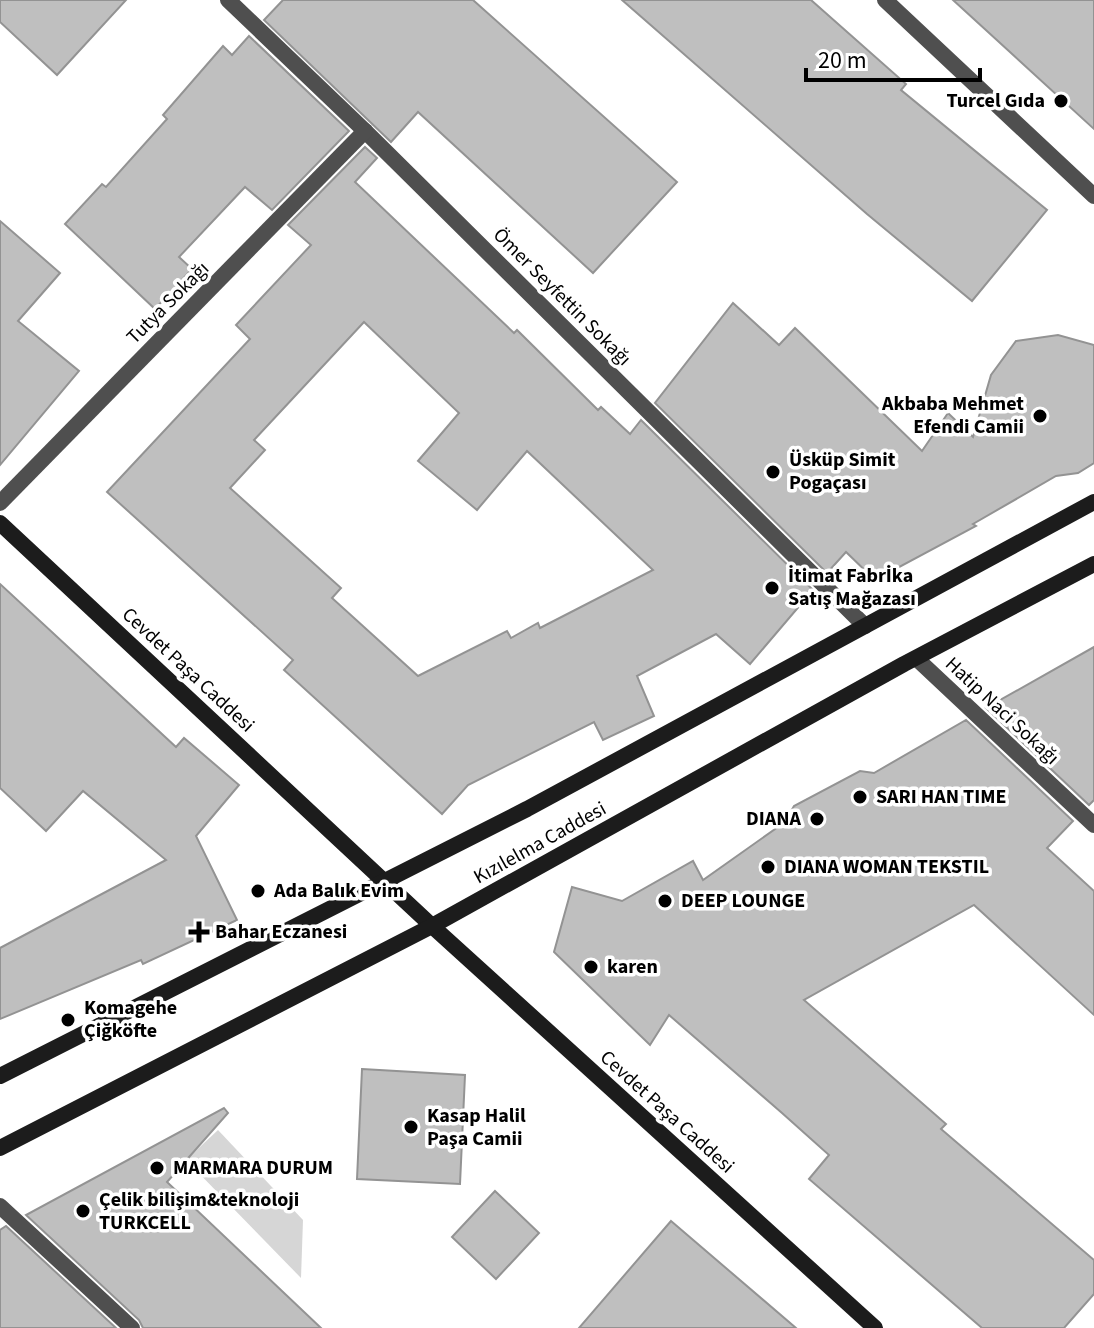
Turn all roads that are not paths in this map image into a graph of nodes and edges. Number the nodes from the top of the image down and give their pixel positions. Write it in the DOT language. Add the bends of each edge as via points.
graph roads {
  1 [pos="228,0"];
  2 [pos="885,0"];
  3 [pos="365,131"];
  4 [pos="1094,196"];
  5 [pos="1094,502"];
  6 [pos="0,503"];
  7 [pos="0,523"];
  8 [pos="1094,564"];
  9 [pos="865,626"];
  10 [pos="917,659"];
  11 [pos="1094,825"];
  12 [pos="384,879"];
  13 [pos="432,926"];
  14 [pos="0,1076"];
  15 [pos="0,1148"];
  16 [pos="0,1206"];
  17 [pos="132,1328"];
  18 [pos="875,1328"];
  1 -- 3 [label="street, Ömer Seyfettin Sokağı"];
  2 -- 4 [label="street"];
  3 -- 6 [label="street, Tutya Sokağı"];
  3 -- 9 [label="street, Ömer Seyfettin Sokağı"];
  5 -- 9 [label="main road, Kızılelma Caddesi"];
  7 -- 12 [label="main road, Cevdet Paşa Caddesi"];
  8 -- 10 [label="main road, Kızılelma Caddesi"];
  9 -- 12 [label="main road, Kızılelma Caddesi" via="527,809"];
  10 -- 11 [label="street, Hatip Naci Sokağı"];
  10 -- 13 [label="main road, Kızılelma Caddesi"];
  12 -- 13 [label="main road, Cevdet Paşa Caddesi"];
  12 -- 14 [label="main road, Kızılelma Caddesi"];
  13 -- 15 [label="main road, Kızılelma Caddesi"];
  13 -- 18 [label="main road, Cevdet Paşa Caddesi"];
  16 -- 17 [label="street"];
}
